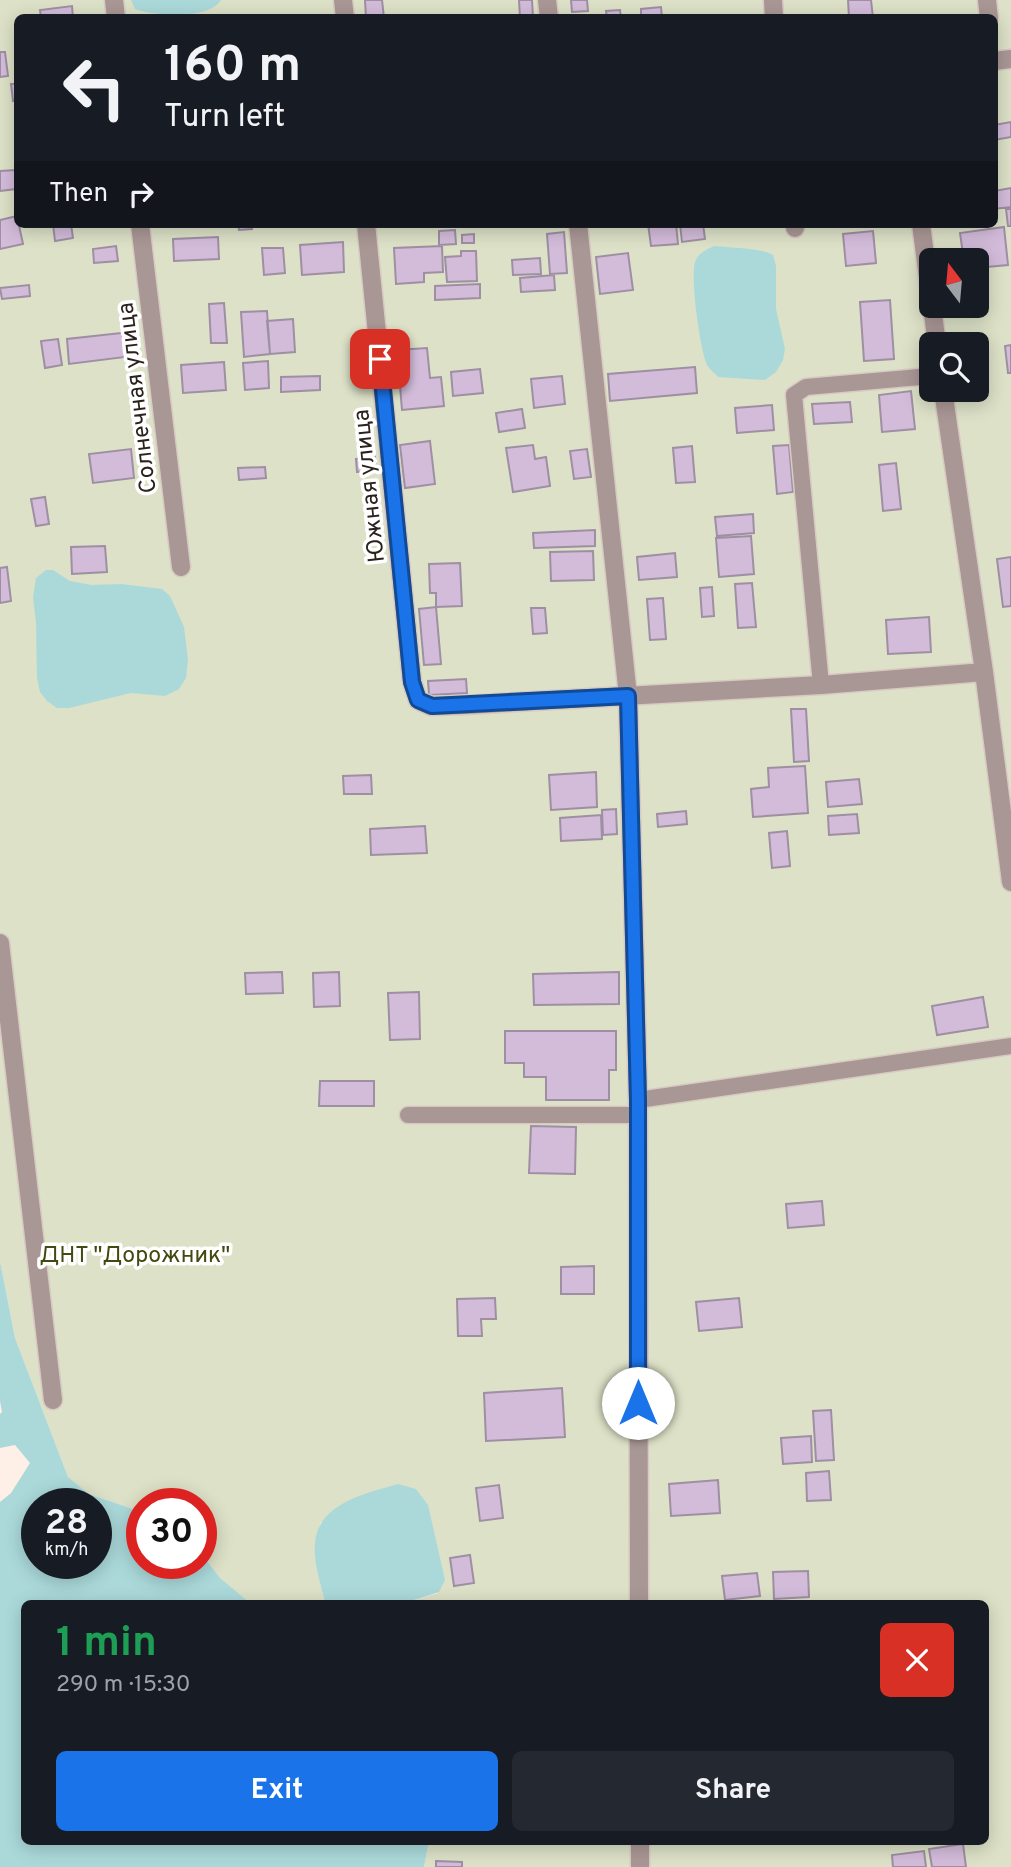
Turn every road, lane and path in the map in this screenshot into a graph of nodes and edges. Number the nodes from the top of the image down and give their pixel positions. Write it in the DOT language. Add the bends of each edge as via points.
graph roads {
  1 [pos="140,228"];
  2 [pos="366,228"];
  3 [pos="578,228"];
  4 [pos="922,228"];
  5 [pos="924,248"];
  6 [pos="919,377"];
  7 [pos="945,402"];
  8 [pos="181,567"];
  9 [pos="984,672"];
  10 [pos="821,685"];
  11 [pos="628,696"];
  12 [pos="1011,882"];
  13 [pos="0,943"];
  14 [pos="1011,1046"];
  15 [pos="638,1107"];
  16 [pos="408,1115"];
  17 [pos="53,1400"];
  18 [pos="639,1600"];
  19 [pos="640,1845"];
  20 [pos="640,1867"];
  1 -- 8 [label="street, Солнечная улица"];
  2 -- 11 [label="street, Южная улица" via="412,682 418,700 432,706"];
  3 -- 11 [label="street"];
  4 -- 5 [label="street"];
  6 -- 10 [label="lane" via="806,387 794,395"];
  7 -- 9 [label="street"];
  9 -- 10 [label="street"];
  9 -- 12 [label="street"];
  10 -- 11 [label="street"];
  11 -- 15 [label="street"];
  13 -- 17 [label="street"];
  14 -- 15 [label="lane"];
  15 -- 16 [label="lane"];
  15 -- 18 [label="street"];
  19 -- 20 [label="street"];
}
